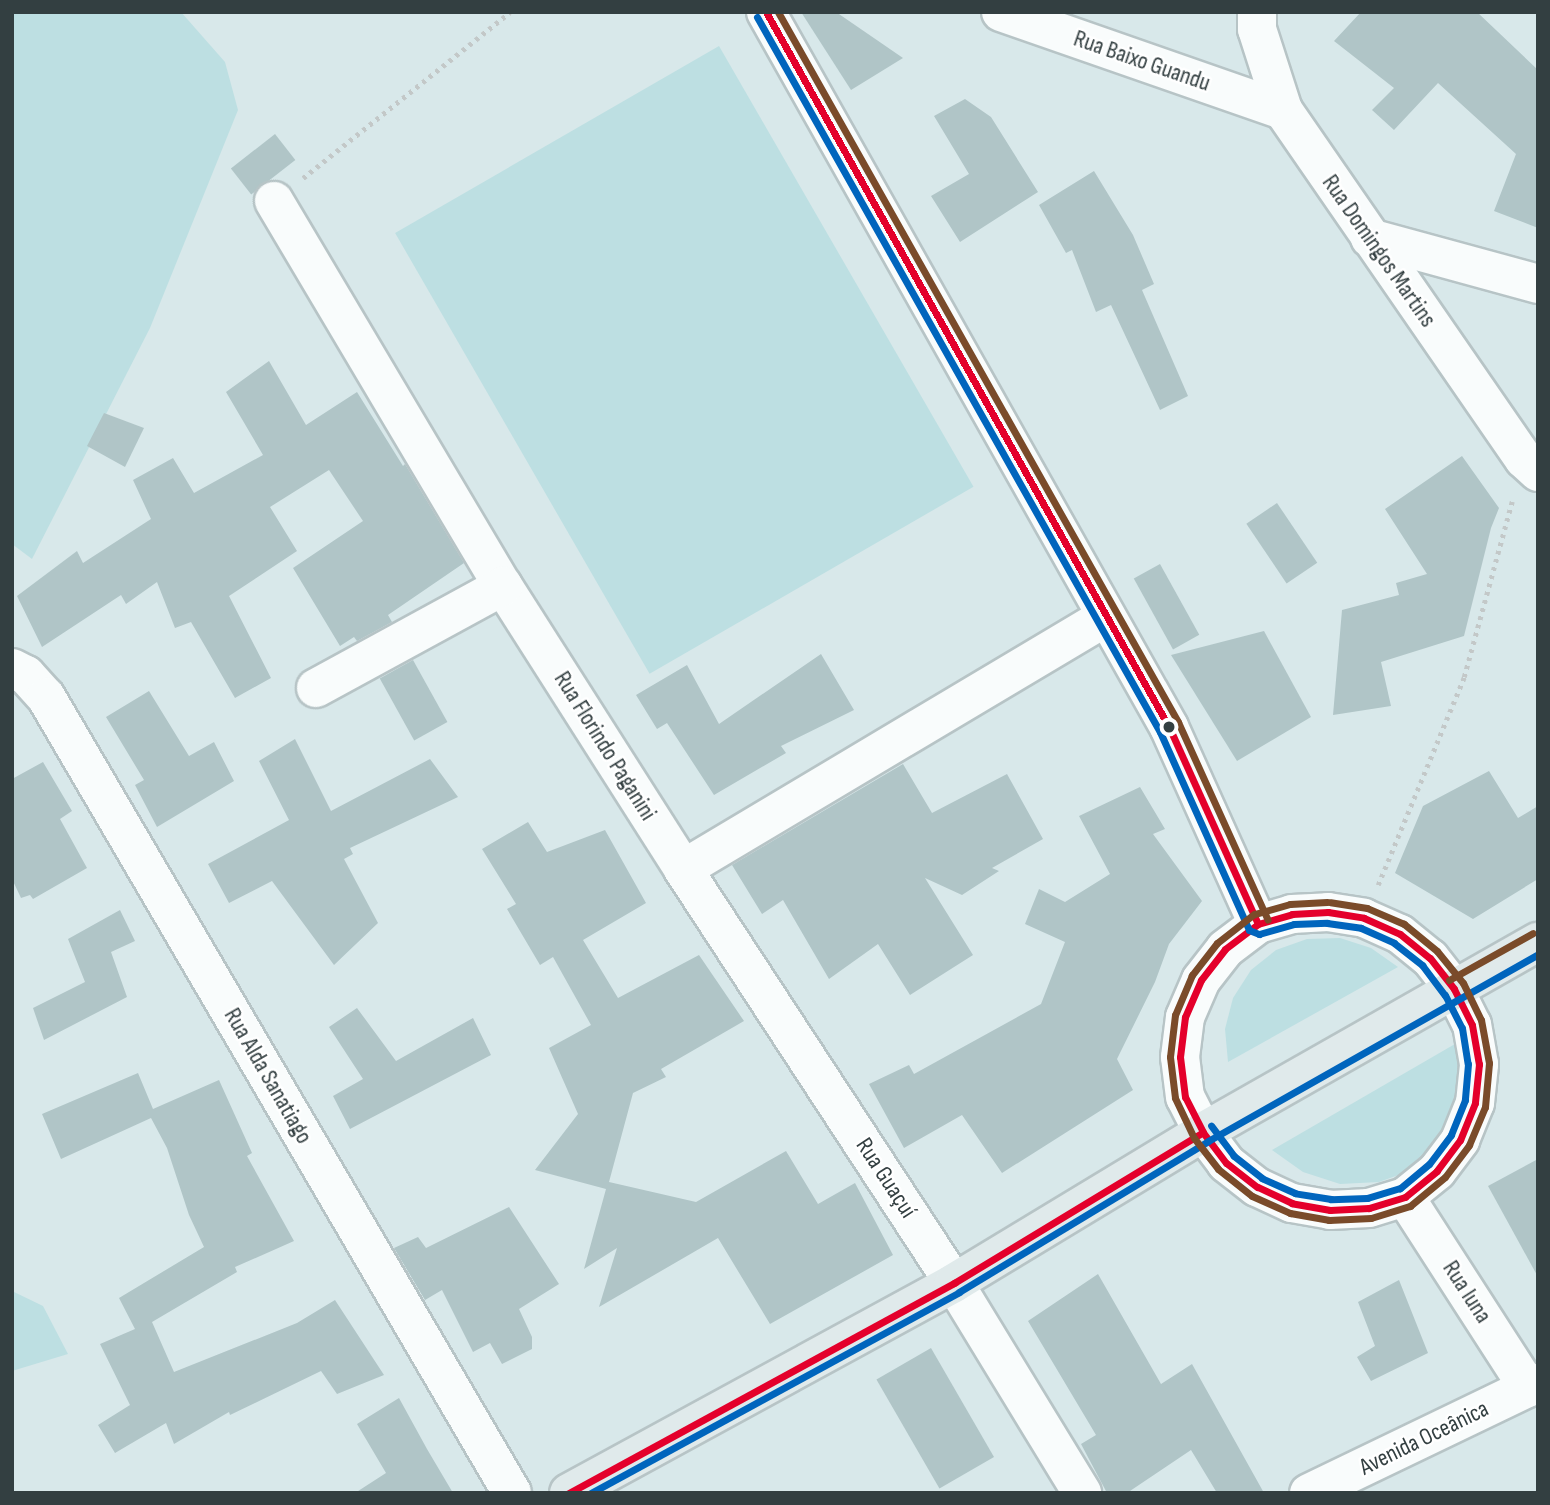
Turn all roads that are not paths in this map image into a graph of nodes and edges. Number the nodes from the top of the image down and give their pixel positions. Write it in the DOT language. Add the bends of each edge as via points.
graph roads {
  1 [pos="766,12"];
  2 [pos="1001,12"];
  3 [pos="1258,12"];
  4 [pos="1283,110"];
  5 [pos="274,201"];
  6 [pos="1370,238"];
  7 [pos="1538,285"];
  8 [pos="1531,466"];
  9 [pos="503,586"];
  10 [pos="1106,617"];
  11 [pos="12,668"];
  12 [pos="316,688"];
  13 [pos="683,869"];
  14 [pos="1258,924"];
  15 [pos="1538,942"];
  16 [pos="1454,989"];
  17 [pos="1203,1132"];
  18 [pos="1405,1197"];
  19 [pos="954,1283"];
  20 [pos="1533,1386"];
  21 [pos="512,1493"];
  22 [pos="569,1493"];
  23 [pos="1082,1493"];
  24 [pos="1309,1493"];
  1 -- 10 [label="street"];
  2 -- 4 [label="street, Rua Baixo Guandu"];
  3 -- 4 [label="street, Rua Domingos Martins" via="1257,29"];
  4 -- 6 [label="street, Rua Domingos Martins"];
  5 -- 9 [label="street, Rua Florindo Paganini"];
  6 -- 7 [label="street"];
  6 -- 8 [label="street, Rua Domingos Martins"];
  9 -- 12 [label="street"];
  9 -- 13 [label="street, Rua Florindo Paganini"];
  10 -- 13 [label="street"];
  10 -- 14 [label="street" via="1169,727"];
  11 -- 21 [label="street, Rua Alda Sanatiago" via="26,675 46,697"];
  13 -- 19 [label="street, Rua Guaçuí"];
  14 -- 16 [label="street" via="1292,914 1328,912 1364,918 1400,934 1430,958"];
  14 -- 17 [label="street" via="1217,959 1201,980 1185,1017 1180,1056 1185,1097"];
  15 -- 16 [label="main road"];
  16 -- 17 [label="main road"];
  16 -- 18 [label="street" via="1472,1025 1479,1064 1475,1103 1460,1140 1437,1171"];
  17 -- 18 [label="street" via="1226,1163 1257,1187 1292,1203 1330,1210 1369,1208"];
  17 -- 19 [label="main road"];
  18 -- 20 [label="street, Rua Iuna"];
  19 -- 22 [label="main road"];
  19 -- 23 [label="street, Rua Guaçuí"];
  20 -- 24 [label="street, Avenida Oceânica"];
}
